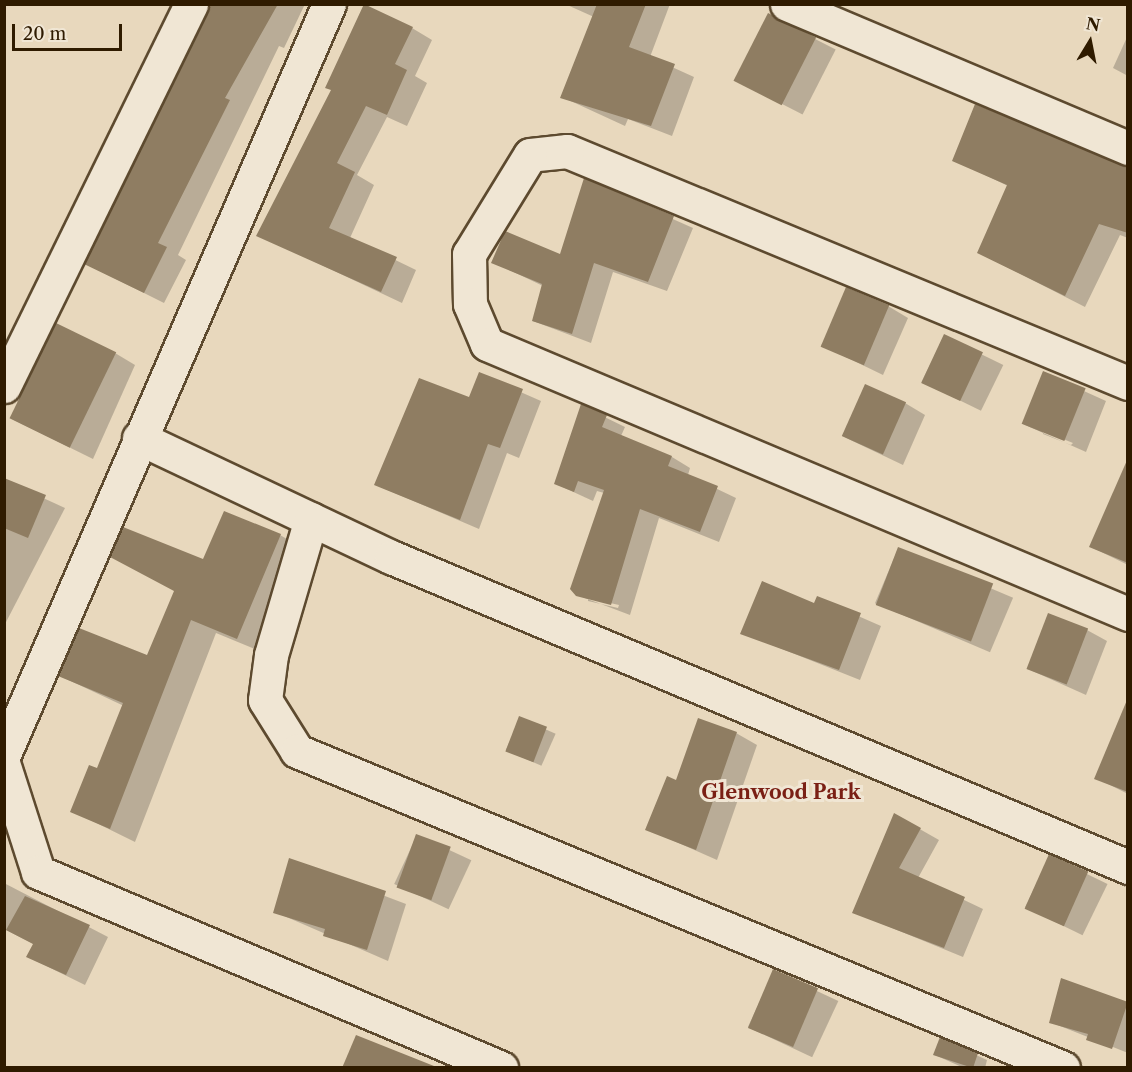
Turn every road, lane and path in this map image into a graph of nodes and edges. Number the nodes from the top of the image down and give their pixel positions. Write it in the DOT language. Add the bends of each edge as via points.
graph roads {
  1 [pos="191,4"];
  2 [pos="328,4"];
  3 [pos="788,4"];
  4 [pos="1128,148"];
  5 [pos="1128,383"];
  6 [pos="4,386"];
  7 [pos="139,438"];
  8 [pos="311,519"];
  9 [pos="1128,614"];
  10 [pos="4,754"];
  11 [pos="4,766"];
  12 [pos="1128,867"];
  13 [pos="501,1068"];
  14 [pos="1063,1068"];
  1 -- 6 [label="street"];
  2 -- 7 [label="street"];
  3 -- 4 [label="street"];
  5 -- 9 [label="street" via="567,152 530,155 469,254 470,304 487,344"];
  7 -- 8 [label="street"];
  7 -- 10 [label="street"];
  8 -- 12 [label="street"];
  8 -- 14 [label="street" via="272,655 265,700 297,751"];
  11 -- 13 [label="street" via="38,872"];
}
